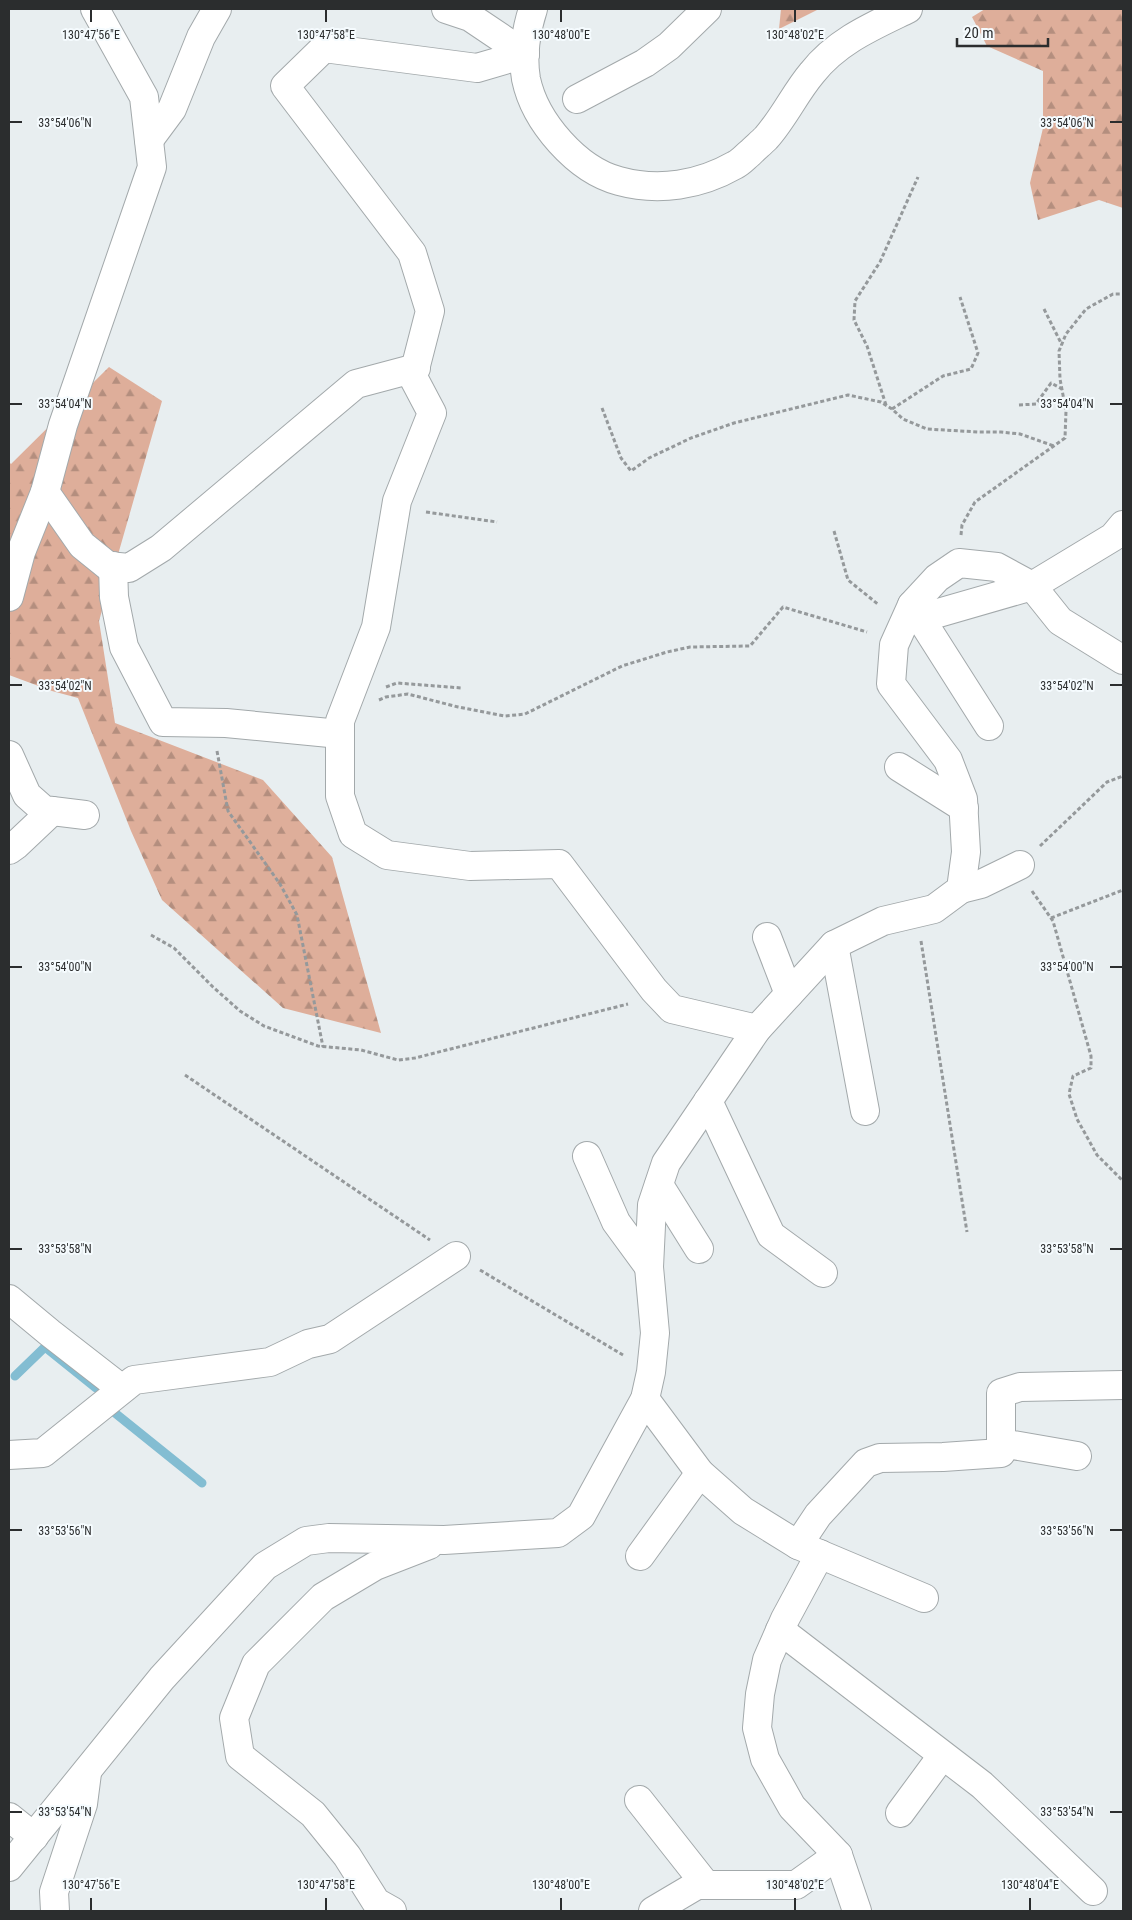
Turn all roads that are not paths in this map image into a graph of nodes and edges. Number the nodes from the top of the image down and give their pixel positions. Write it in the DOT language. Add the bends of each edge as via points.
graph roads {
  1 [pos="95,9"];
  2 [pos="217,9"];
  3 [pos="446,9"];
  4 [pos="533,9"];
  5 [pos="707,9"];
  6 [pos="908,9"];
  7 [pos="525,54"];
  8 [pos="577,99"];
  9 [pos="149,140"];
  10 [pos="416,368"];
  11 [pos="45,492"];
  12 [pos="1123,525"];
  13 [pos="114,566"];
  14 [pos="1032,586"];
  15 [pos="9,597"];
  16 [pos="908,622"];
  17 [pos="1123,660"];
  18 [pos="989,726"];
  19 [pos="340,734"];
  20 [pos="9,755"];
  21 [pos="899,767"];
  22 [pos="964,808"];
  23 [pos="52,811"];
  24 [pos="85,816"];
  25 [pos="9,850"];
  26 [pos="1020,865"];
  27 [pos="961,889"];
  28 [pos="767,937"];
  29 [pos="834,945"];
  30 [pos="789,994"];
  31 [pos="757,1029"];
  32 [pos="708,1101"];
  33 [pos="865,1111"];
  34 [pos="587,1156"];
  35 [pos="659,1185"];
  36 [pos="699,1249"];
  37 [pos="465,1261"];
  38 [pos="649,1266"];
  39 [pos="823,1273"];
  40 [pos="9,1299"];
  41 [pos="1123,1385"];
  42 [pos="122,1389"];
  43 [pos="645,1399"];
  44 [pos="1000,1443"];
  45 [pos="9,1455"];
  46 [pos="1077,1456"];
  47 [pos="700,1473"];
  48 [pos="444,1540"];
  49 [pos="809,1550"];
  50 [pos="640,1556"];
  51 [pos="924,1598"];
  52 [pos="780,1630"];
  53 [pos="942,1756"];
  54 [pos="87,1770"];
  55 [pos="639,1800"];
  56 [pos="900,1813"];
  57 [pos="9,1817"];
  58 [pos="34,1837"];
  59 [pos="838,1856"];
  60 [pos="9,1867"];
  61 [pos="706,1885"];
  62 [pos="1093,1891"];
  63 [pos="55,1911"];
  64 [pos="392,1911"];
  65 [pos="653,1911"];
  66 [pos="857,1911"];
  1 -- 9 [label="street" via="144,97"];
  2 -- 9 [label="street" via="201,36 172,110"];
  3 -- 7 [label="street" via="470,17"];
  4 -- 7 [label="street"];
  5 -- 8 [label="street" via="669,46 645,63"];
  6 -- 7 [label="street" via="868,27 839,45 812,72 766,137 738,164 708,179 678,186 618,181 586,165 562,146 534,101 526,79"];
  7 -- 10 [label="street" via="477,68 324,48 285,86 412,253 430,311"];
  9 -- 11 [label="street" via="152,167 63,425"];
  10 -- 13 [label="street" via="356,384 161,548 130,568"];
  10 -- 19 [label="street" via="414,377 432,413 397,501 360,701 340,721"];
  11 -- 13 [label="street" via="82,545 108,566"];
  11 -- 15 [label="street" via="21,552"];
  12 -- 14 [label="street" via="1113,537"];
  13 -- 19 [label="street" via="114,597 124,647 163,722 226,723"];
  14 -- 16 [label="street"];
  14 -- 16 [label="street" via="997,567 959,563 937,578"];
  14 -- 17 [label="street" via="1060,621"];
  16 -- 18 [label="street"];
  16 -- 22 [label="street" via="894,645 891,684 948,760"];
  19 -- 31 [label="street" via="340,796 353,834 387,855 470,866 559,864 672,1009"];
  20 -- 23 [label="street" via="27,795 44,810"];
  21 -- 22 [label="street"];
  22 -- 27 [label="street" via="966,852"];
  23 -- 24 [label="street"];
  23 -- 25 [label="street"];
  26 -- 27 [label="street" via="981,884"];
  27 -- 29 [label="street" via="934,909 884,921"];
  28 -- 30 [label="street"];
  29 -- 30 [label="street"];
  29 -- 33 [label="street"];
  30 -- 31 [label="street"];
  31 -- 32 [label="street"];
  32 -- 35 [label="street" via="666,1163"];
  32 -- 39 [label="street" via="771,1235"];
  34 -- 38 [label="street" via="616,1222"];
  35 -- 36 [label="street"];
  35 -- 38 [label="street" via="652,1205"];
  37 -- 42 [label="street" via="330,1339 308,1344 270,1362 134,1380"];
  38 -- 43 [label="street" via="655,1334"];
  40 -- 42 [label="street"];
  41 -- 44 [label="street" via="1020,1387 1000,1393"];
  42 -- 45 [label="street" via="43,1453"];
  43 -- 47 [label="street"];
  43 -- 48 [label="street" via="581,1516 574,1522 558,1533"];
  44 -- 46 [label="street"];
  44 -- 49 [label="street" via="1000,1452 880,1458 866,1463 818,1515"];
  47 -- 49 [label="street" via="743,1511"];
  47 -- 50 [label="street"];
  48 -- 54 [label="street" via="329,1538 306,1541 265,1566 162,1678"];
  48 -- 64 [label="street" via="375,1566 323,1597 256,1664 234,1718 240,1756 313,1814 347,1856 376,1902"];
  49 -- 51 [label="street"];
  49 -- 52 [label="street"];
  52 -- 53 [label="street"];
  52 -- 59 [label="street" via="767,1660 757,1728 765,1759 792,1807"];
  53 -- 56 [label="street"];
  53 -- 62 [label="street" via="982,1784"];
  54 -- 58 [label="street"];
  54 -- 63 [label="street" via="83,1804 54,1892"];
  55 -- 61 [label="street"];
  57 -- 58 [label="street"];
  58 -- 60 [label="street"];
  59 -- 61 [label="street" via="796,1885"];
  59 -- 66 [label="street"];
  61 -- 65 [label="street" via="698,1885"];
}
